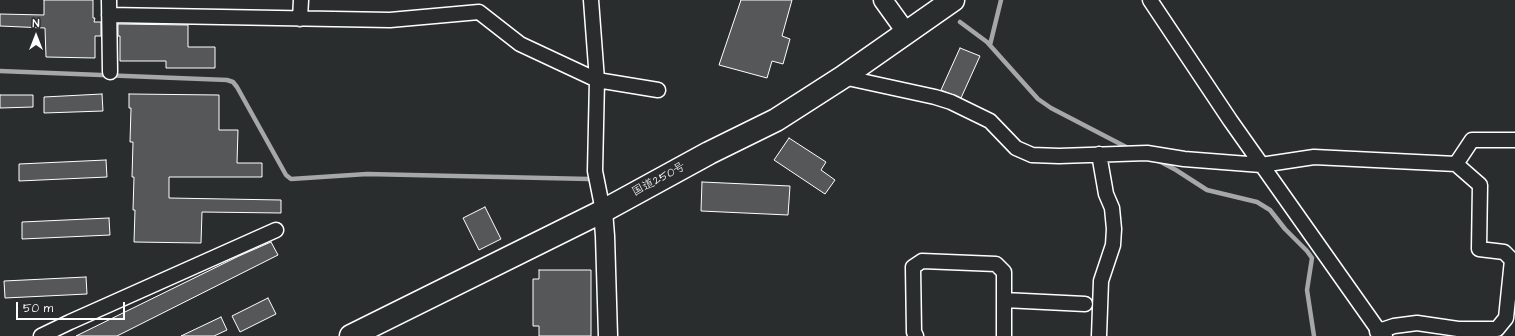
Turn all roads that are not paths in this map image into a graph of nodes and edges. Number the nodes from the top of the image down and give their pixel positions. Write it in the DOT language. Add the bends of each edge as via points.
graph roads {
  1 [pos="109,0"];
  2 [pos="301,0"];
  3 [pos="591,0"];
  4 [pos="883,0"];
  5 [pos="953,0"];
  6 [pos="1150,0"];
  7 [pos="109,15"];
  8 [pos="300,19"];
  9 [pos="906,32"];
  10 [pos="110,72"];
  11 [pos="849,78"];
  12 [pos="597,80"];
  13 [pos="658,90"];
  14 [pos="1515,140"];
  15 [pos="1099,154"];
  16 [pos="1456,164"];
  17 [pos="1261,165"];
  18 [pos="603,211"];
  19 [pos="276,230"];
  20 [pos="1004,300"];
  21 [pos="1085,304"];
  22 [pos="1381,334"];
  23 [pos="41,336"];
  24 [pos="351,336"];
  25 [pos="608,336"];
  26 [pos="916,336"];
  27 [pos="1004,336"];
  28 [pos="1100,336"];
  1 -- 7 [label="street"];
  2 -- 8 [label="street"];
  3 -- 12 [label="street"];
  4 -- 9 [label="street"];
  5 -- 9 [label="highway, 国道250号"];
  6 -- 17 [label="street"];
  7 -- 8 [label="street"];
  7 -- 10 [label="street"];
  8 -- 12 [label="street" via="390,20 480,12 520,44"];
  9 -- 11 [label="highway, 国道250号"];
  11 -- 15 [label="street" via="951,102 990,121 1016,148 1032,155"];
  11 -- 18 [label="highway, 国道250号" via="776,120"];
  12 -- 13 [label="street"];
  12 -- 18 [label="street" via="596,171"];
  14 -- 16 [label="street" via="1472,140"];
  15 -- 17 [label="street" via="1147,153 1184,159"];
  15 -- 28 [label="street" via="1106,194 1112,208 1114,229 1113,245 1101,281"];
  16 -- 17 [label="street" via="1314,157"];
  16 -- 22 [label="street" via="1480,184 1479,249 1504,252 1512,260 1506,318 1497,329 1458,329 1417,323 1398,325"];
  17 -- 22 [label="street"];
  18 -- 24 [label="highway, 国道250号"];
  18 -- 25 [label="street"];
  19 -- 23 [label="street"];
  20 -- 21 [label="street"];
  20 -- 26 [label="street" via="1004,272 996,264 922,261 913,267"];
  20 -- 27 [label="street"];
}
